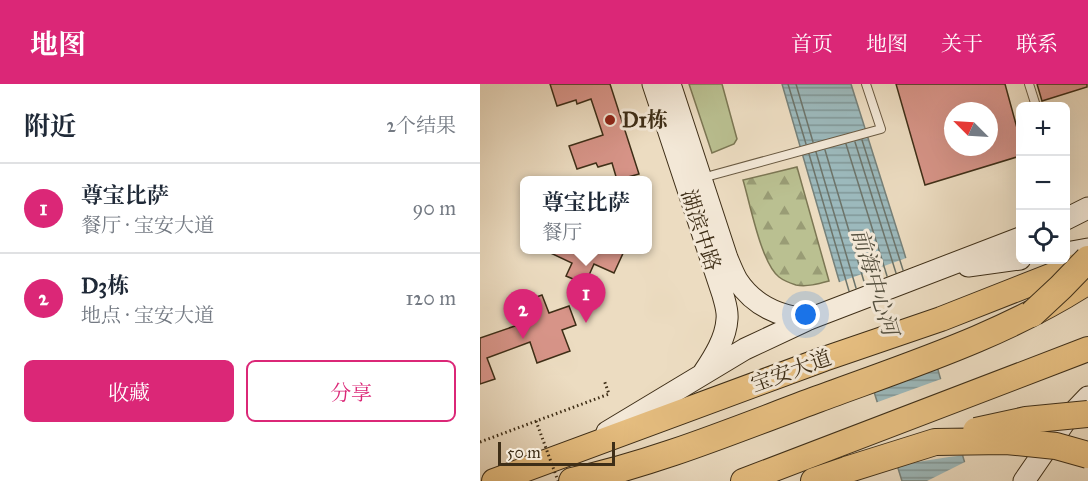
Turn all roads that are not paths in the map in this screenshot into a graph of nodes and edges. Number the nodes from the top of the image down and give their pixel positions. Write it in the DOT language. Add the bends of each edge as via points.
graph roads {
  1 [pos="653,84"];
  2 [pos="670,84"];
  3 [pos="866,84"];
  4 [pos="1029,84"];
  5 [pos="1035,102"];
  6 [pos="701,178"];
  7 [pos="1088,208"];
  8 [pos="1070,214"];
  9 [pos="709,228"];
  10 [pos="1016,240"];
  11 [pos="1088,249"];
  12 [pos="1070,252"];
  13 [pos="1016,260"];
  14 [pos="1088,260"];
  15 [pos="931,273"];
  16 [pos="1088,281"];
  17 [pos="1032,314"];
  18 [pos="810,318"];
  19 [pos="1088,349"];
  20 [pos="703,374"];
  21 [pos="1088,397"];
  22 [pos="1088,414"];
  23 [pos="935,442"];
  24 [pos="575,452"];
  25 [pos="1088,455"];
  26 [pos="494,481"];
  27 [pos="572,481"];
  28 [pos="743,481"];
  29 [pos="814,481"];
  30 [pos="1024,481"];
  1 -- 9 [label="main road, 湖滨中路"];
  2 -- 6 [label="main road, 湖滨中路"];
  3 -- 6 [label="lane" via="877,130"];
  4 -- 5 [label="lane"];
  6 -- 9 [label="main road, 湖滨中路"];
  7 -- 8 [label="main road"];
  9 -- 18 [label="main road, 湖滨中路" via="750,295 777,313"];
  9 -- 20 [label="main road, 湖滨中路" via="728,318 715,356"];
  10 -- 15 [label="main road"];
  11 -- 12 [label="main road"];
  13 -- 15 [label="main road"];
  14 -- 17 [label="highway, bridge"];
  14 -- 24 [label="main road, 宝安大道" via="940,319"];
  15 -- 18 [label="main road"];
  16 -- 17 [label="highway, bridge"];
  17 -- 27 [label="highway" via="937,355 712,439 620,470"];
  18 -- 20 [label="main road"];
  19 -- 28 [label="main road"];
  20 -- 24 [label="main road"];
  21 -- 30 [label="main road" via="1066,420"];
  22 -- 23 [label="highway, bridge" via="1026,420"];
  23 -- 25 [label="highway, bridge" via="1006,441 1056,446"];
  23 -- 29 [label="highway, bridge"];
  24 -- 26 [label="main road, 宝安大道"];
}
